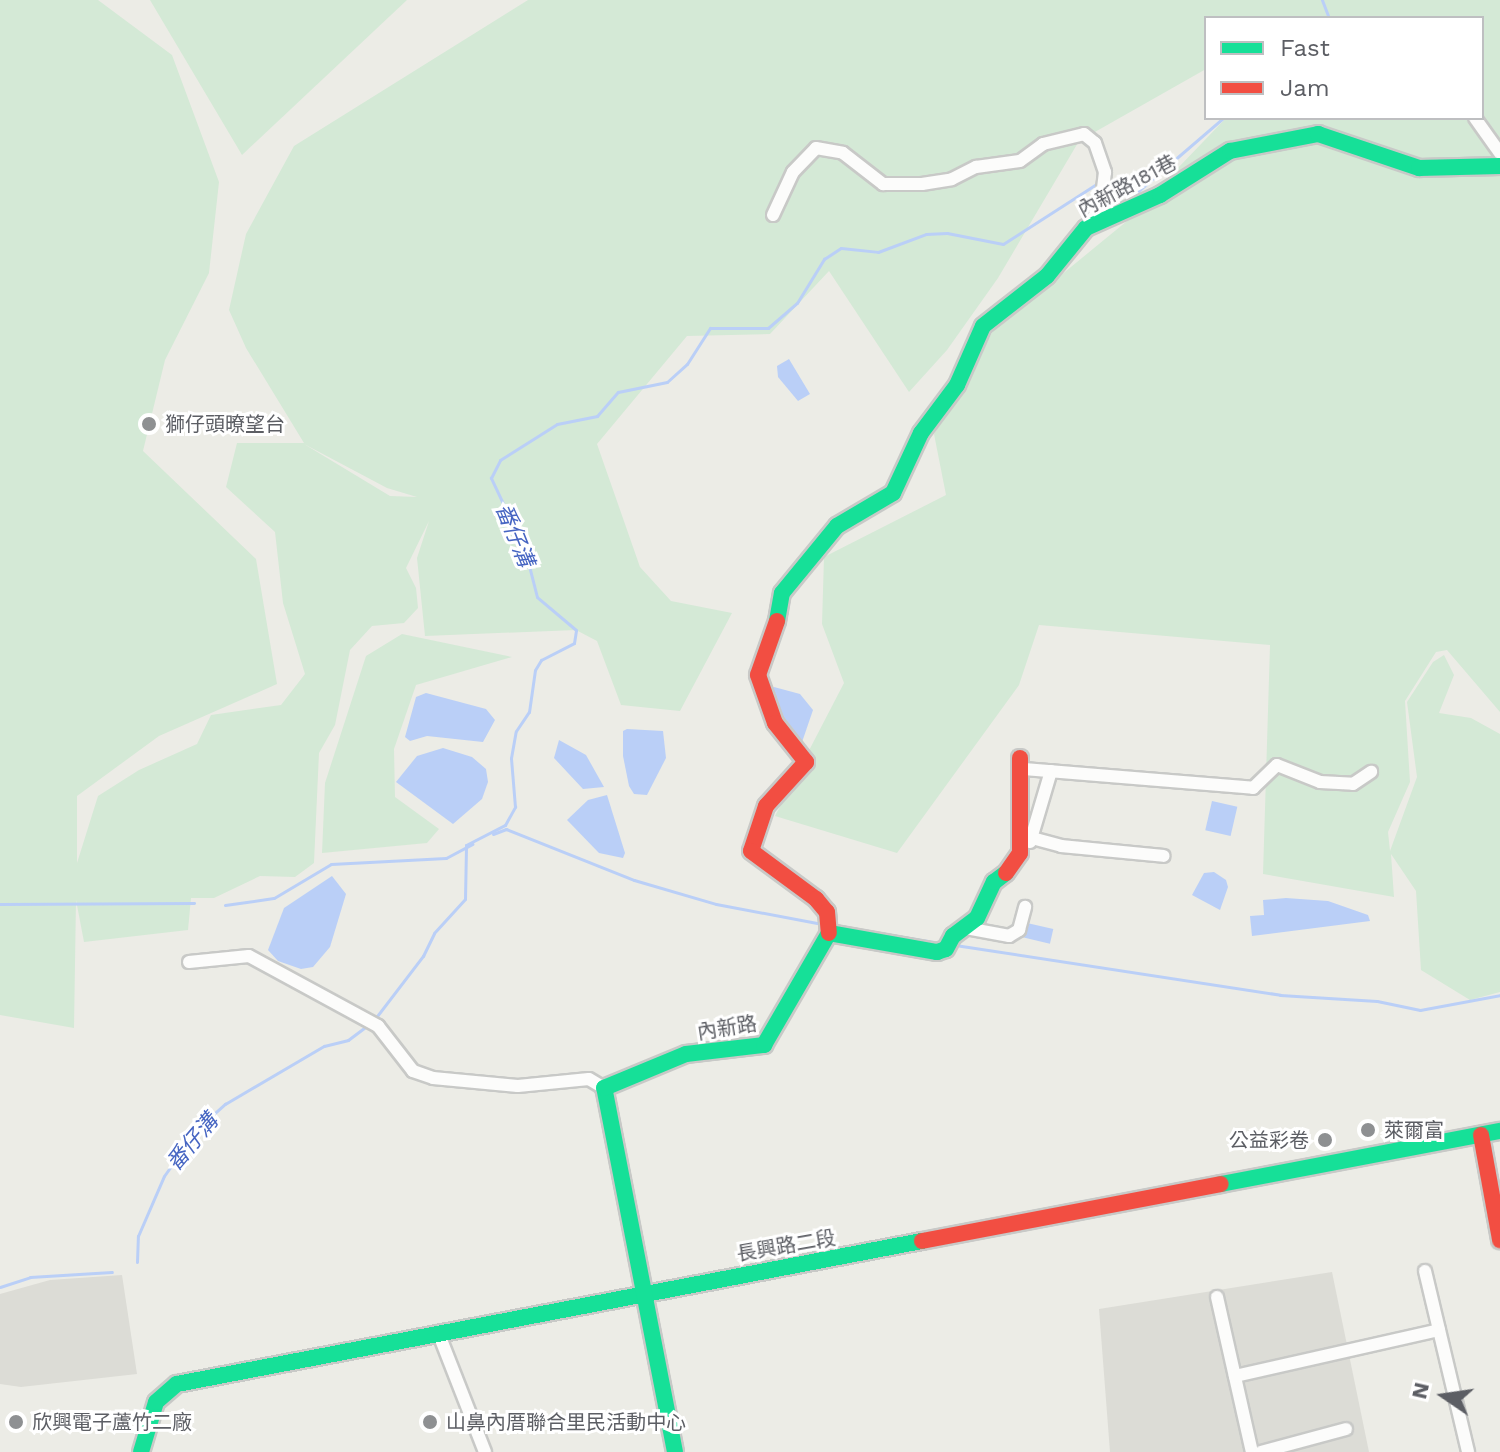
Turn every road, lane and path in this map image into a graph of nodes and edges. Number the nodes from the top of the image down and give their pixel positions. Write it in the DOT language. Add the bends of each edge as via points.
graph roads {
  1 [pos="1476,120"];
  2 [pos="1500,153"];
  3 [pos="1500,166"];
  4 [pos="773,215"];
  5 [pos="1086,228"];
  6 [pos="1022,764"];
  7 [pos="1051,771"];
  8 [pos="1371,772"];
  9 [pos="1026,842"];
  10 [pos="1164,856"];
  11 [pos="1025,907"];
  12 [pos="966,928"];
  13 [pos="829,933"];
  14 [pos="189,962"];
  15 [pos="604,1088"];
  16 [pos="1500,1131"];
  17 [pos="1481,1135"];
  18 [pos="1500,1240"];
  19 [pos="1425,1271"];
  20 [pos="648,1291"];
  21 [pos="1217,1297"];
  22 [pos="1439,1330"];
  23 [pos="438,1332"];
  24 [pos="1235,1376"];
  25 [pos="1346,1429"];
  26 [pos="141,1452"];
  27 [pos="485,1452"];
  28 [pos="675,1452"];
  29 [pos="1252,1452"];
  30 [pos="1261,1452"];
  31 [pos="1468,1452"];
  1 -- 2 [label="street"];
  3 -- 5 [label="street, 內新路181巷" via="1419,168 1318,134 1215,155 1182,183"];
  4 -- 5 [label="street" via="793,172 816,148 843,153 883,184 922,184 952,179 976,167 1020,161 1043,144 1084,134 1095,143 1105,172 1101,206"];
  5 -- 13 [label="street, 內新路181巷" via="1047,276 983,326 957,385 921,433 893,493 837,526 782,593 774,639 758,675 775,723 806,762 766,806 751,851 816,899 827,912"];
  6 -- 7 [label="street"];
  6 -- 9 [label="street" via="1018,789"];
  7 -- 8 [label="street" via="1253,788 1277,765 1320,782 1353,784"];
  7 -- 9 [label="street"];
  9 -- 10 [label="street"];
  9 -- 12 [label="street"];
  11 -- 12 [label="street" via="1019,930 1009,936"];
  12 -- 13 [label="street" via="937,952"];
  13 -- 15 [label="street, 內新路" via="764,1045 672,1058"];
  14 -- 15 [label="street" via="249,956 378,1026 413,1071 433,1078 518,1086 589,1079"];
  15 -- 20 [label="street"];
  16 -- 17 [label="street, 長興路二段"];
  17 -- 18 [label="street"];
  17 -- 20 [label="street, 長興路二段"];
  19 -- 22 [label="street"];
  20 -- 23 [label="street, 長興路二段"];
  20 -- 28 [label="street"];
  21 -- 24 [label="street"];
  22 -- 24 [label="street"];
  22 -- 31 [label="street"];
  23 -- 26 [label="street, 長興路二段" via="177,1384 156,1402"];
  23 -- 27 [label="street"];
  24 -- 29 [label="street"];
  25 -- 30 [label="street"];
}
